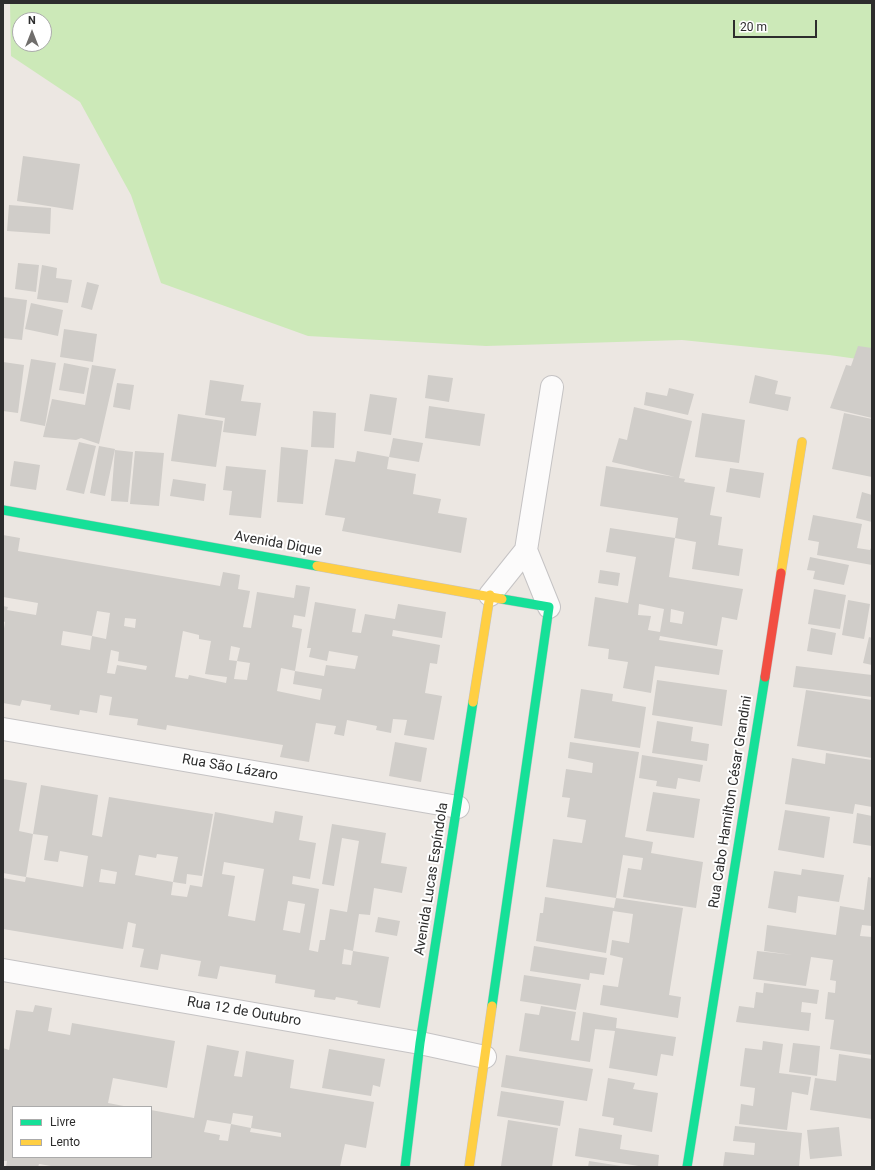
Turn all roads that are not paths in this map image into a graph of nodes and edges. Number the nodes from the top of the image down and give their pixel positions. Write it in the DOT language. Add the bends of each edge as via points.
graph roads {
  1 [pos="552,387"];
  2 [pos="802,442"];
  3 [pos="3,510"];
  4 [pos="526,550"];
  5 [pos="490,595"];
  6 [pos="549,607"];
  7 [pos="3,729"];
  8 [pos="458,807"];
  9 [pos="3,970"];
  10 [pos="420,1043"];
  11 [pos="485,1058"];
  12 [pos="405,1167"];
  13 [pos="469,1167"];
  14 [pos="687,1167"];
  1 -- 4 [label="street"];
  2 -- 14 [label="street, Rua Cabo Hamilton César Grandini"];
  3 -- 5 [label="street, Avenida Dique"];
  4 -- 5 [label="street"];
  4 -- 6 [label="street"];
  5 -- 6 [label="street, Avenida Dique"];
  5 -- 8 [label="street, Avenida Lucas Espíndola"];
  6 -- 11 [label="street"];
  7 -- 8 [label="street, Rua São Lázaro"];
  8 -- 10 [label="street, Avenida Lucas Espíndola"];
  9 -- 10 [label="street, Rua 12 de Outubro"];
  10 -- 11 [label="street, Rua 12 de Outubro"];
  10 -- 12 [label="street, Avenida Lucas Espíndola"];
  11 -- 13 [label="street"];
}
